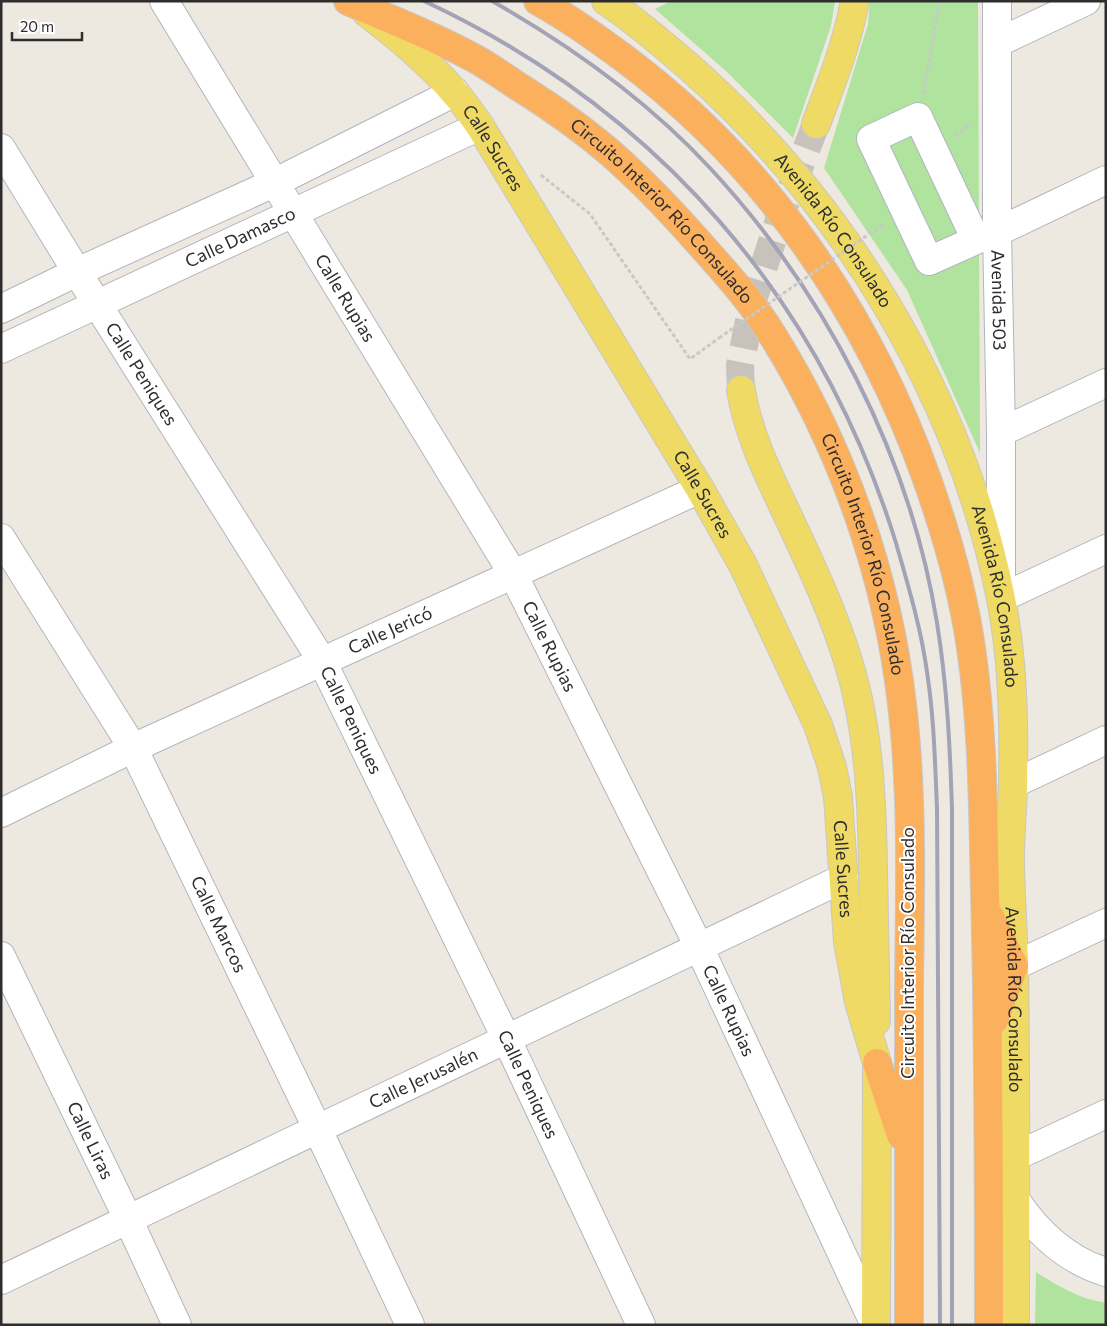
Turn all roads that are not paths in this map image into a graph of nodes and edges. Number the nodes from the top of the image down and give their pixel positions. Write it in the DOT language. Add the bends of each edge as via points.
graph roads {
  1 [pos="164,1"];
  2 [pos="538,1"];
  3 [pos="855,1"];
  4 [pos="997,1"];
  5 [pos="1086,1"];
  6 [pos="612,2"];
  7 [pos="353,3"];
  8 [pos="997,43"];
  9 [pos="455,92"];
  10 [pos="816,124"];
  11 [pos="480,126"];
  12 [pos="1,148"];
  13 [pos="935,151"];
  14 [pos="1106,180"];
  15 [pos="276,182"];
  16 [pos="294,214"];
  17 [pos="997,232"];
  18 [pos="77,272"];
  19 [pos="98,304"];
  20 [pos="1,309"];
  21 [pos="1,349"];
  22 [pos="1106,383"];
  23 [pos="741,390"];
  24 [pos="1001,432"];
  25 [pos="700,489"];
  26 [pos="1,538"];
  27 [pos="1106,549"];
  28 [pos="513,574"];
  29 [pos="1001,598"];
  30 [pos="322,661"];
  31 [pos="1106,740"];
  32 [pos="133,748"];
  33 [pos="1013,784"];
  34 [pos="1,813"];
  35 [pos="844,878"];
  36 [pos="986,908"];
  37 [pos="1106,923"];
  38 [pos="699,947"];
  39 [pos="1,956"];
  40 [pos="1014,966"];
  41 [pos="989,1035"];
  42 [pos="507,1040"];
  43 [pos="877,1063"];
  44 [pos="1106,1114"];
  45 [pos="318,1130"];
  46 [pos="908,1157"];
  47 [pos="1014,1157"];
  48 [pos="1015,1198"];
  49 [pos="128,1219"];
  50 [pos="1106,1272"];
  51 [pos="1,1280"];
  52 [pos="177,1325"];
  53 [pos="410,1325"];
  54 [pos="641,1325"];
  55 [pos="875,1325"];
  56 [pos="909,1325"];
  57 [pos="988,1325"];
  58 [pos="1015,1325"];
  1 -- 15 [label="street, Calle Rupias"];
  2 -- 36 [label="highway" via="641,71 711,133 750,174 817,261 850,313 898,403 952,556 970,640 980,744"];
  3 -- 10 [label="main road"];
  4 -- 8 [label="street, Avenida 503"];
  5 -- 8 [label="street"];
  6 -- 29 [label="main road, Avenida Río Consulado" via="748,123 816,200 873,282 923,372 970,482"];
  7 -- 9 [label="main road, Calle Sucres" via="395,35"];
  7 -- 46 [label="highway, Circuito Interior Río Consulado" via="471,56 582,129 630,170 730,277 771,332 803,386 857,508 892,638 902,703 908,767 910,881"];
  8 -- 17 [label="street, Avenida 503"];
  9 -- 11 [label="main road, Calle Sucres"];
  9 -- 15 [label="street, Calle Damasco"];
  11 -- 16 [label="street, Calle Damasco"];
  11 -- 25 [label="main road, Calle Sucres"];
  12 -- 18 [label="street, Calle Peniques"];
  13 -- 13 [label="street" via="976,240 929,261 871,138 918,117"];
  14 -- 17 [label="street"];
  15 -- 16 [label="street, Calle Rupias"];
  15 -- 18 [label="street, Calle Damasco"];
  16 -- 19 [label="street, Calle Damasco"];
  16 -- 28 [label="street, Calle Rupias"];
  17 -- 24 [label="street, Avenida 503"];
  18 -- 19 [label="street, Calle Peniques"];
  18 -- 20 [label="street, Calle Damasco"];
  19 -- 21 [label="street, Calle Damasco"];
  19 -- 30 [label="street, Calle Peniques"];
  22 -- 24 [label="street"];
  23 -- 43 [label="main road" via="744,412 756,444 837,627 859,705 872,810"];
  24 -- 29 [label="street, Avenida 503"];
  25 -- 28 [label="street, Calle Jericó"];
  25 -- 35 [label="main road, Calle Sucres" via="743,565 818,725 838,798"];
  26 -- 32 [label="street, Calle Marcos"];
  27 -- 29 [label="street"];
  28 -- 30 [label="street, Calle Jericó"];
  28 -- 38 [label="street, Calle Rupias"];
  29 -- 33 [label="main road, Avenida Río Consulado" via="1013,707"];
  30 -- 32 [label="street, Calle Jericó"];
  30 -- 42 [label="street, Calle Peniques"];
  31 -- 33 [label="street"];
  32 -- 34 [label="street, Calle Jericó"];
  32 -- 45 [label="street, Calle Marcos"];
  33 -- 40 [label="main road, Avenida Río Consulado" via="1010,857"];
  35 -- 38 [label="street, Calle Jerusalén"];
  35 -- 43 [label="main road, Calle Sucres" via="853,972"];
  36 -- 40 [label="highway"];
  36 -- 41 [label="highway"];
  37 -- 40 [label="street"];
  38 -- 42 [label="street, Calle Jerusalén"];
  38 -- 55 [label="street, Calle Rupias"];
  39 -- 49 [label="street, Calle Liras"];
  40 -- 41 [label="highway"];
  40 -- 47 [label="main road, Avenida Río Consulado"];
  41 -- 57 [label="highway"];
  42 -- 45 [label="street, Calle Jerusalén"];
  42 -- 54 [label="street, Calle Peniques"];
  43 -- 46 [label="highway"];
  43 -- 55 [label="main road"];
  44 -- 47 [label="street"];
  45 -- 49 [label="street, Calle Jerusalén"];
  45 -- 53 [label="street, Calle Marcos"];
  46 -- 56 [label="highway, Circuito Interior Río Consulado"];
  47 -- 48 [label="main road, Avenida Río Consulado"];
  48 -- 50 [label="street" via="1047,1239 1072,1257"];
  48 -- 58 [label="main road, Avenida Río Consulado"];
  49 -- 51 [label="street, Calle Jerusalén"];
  49 -- 52 [label="street, Calle Liras"];
}
